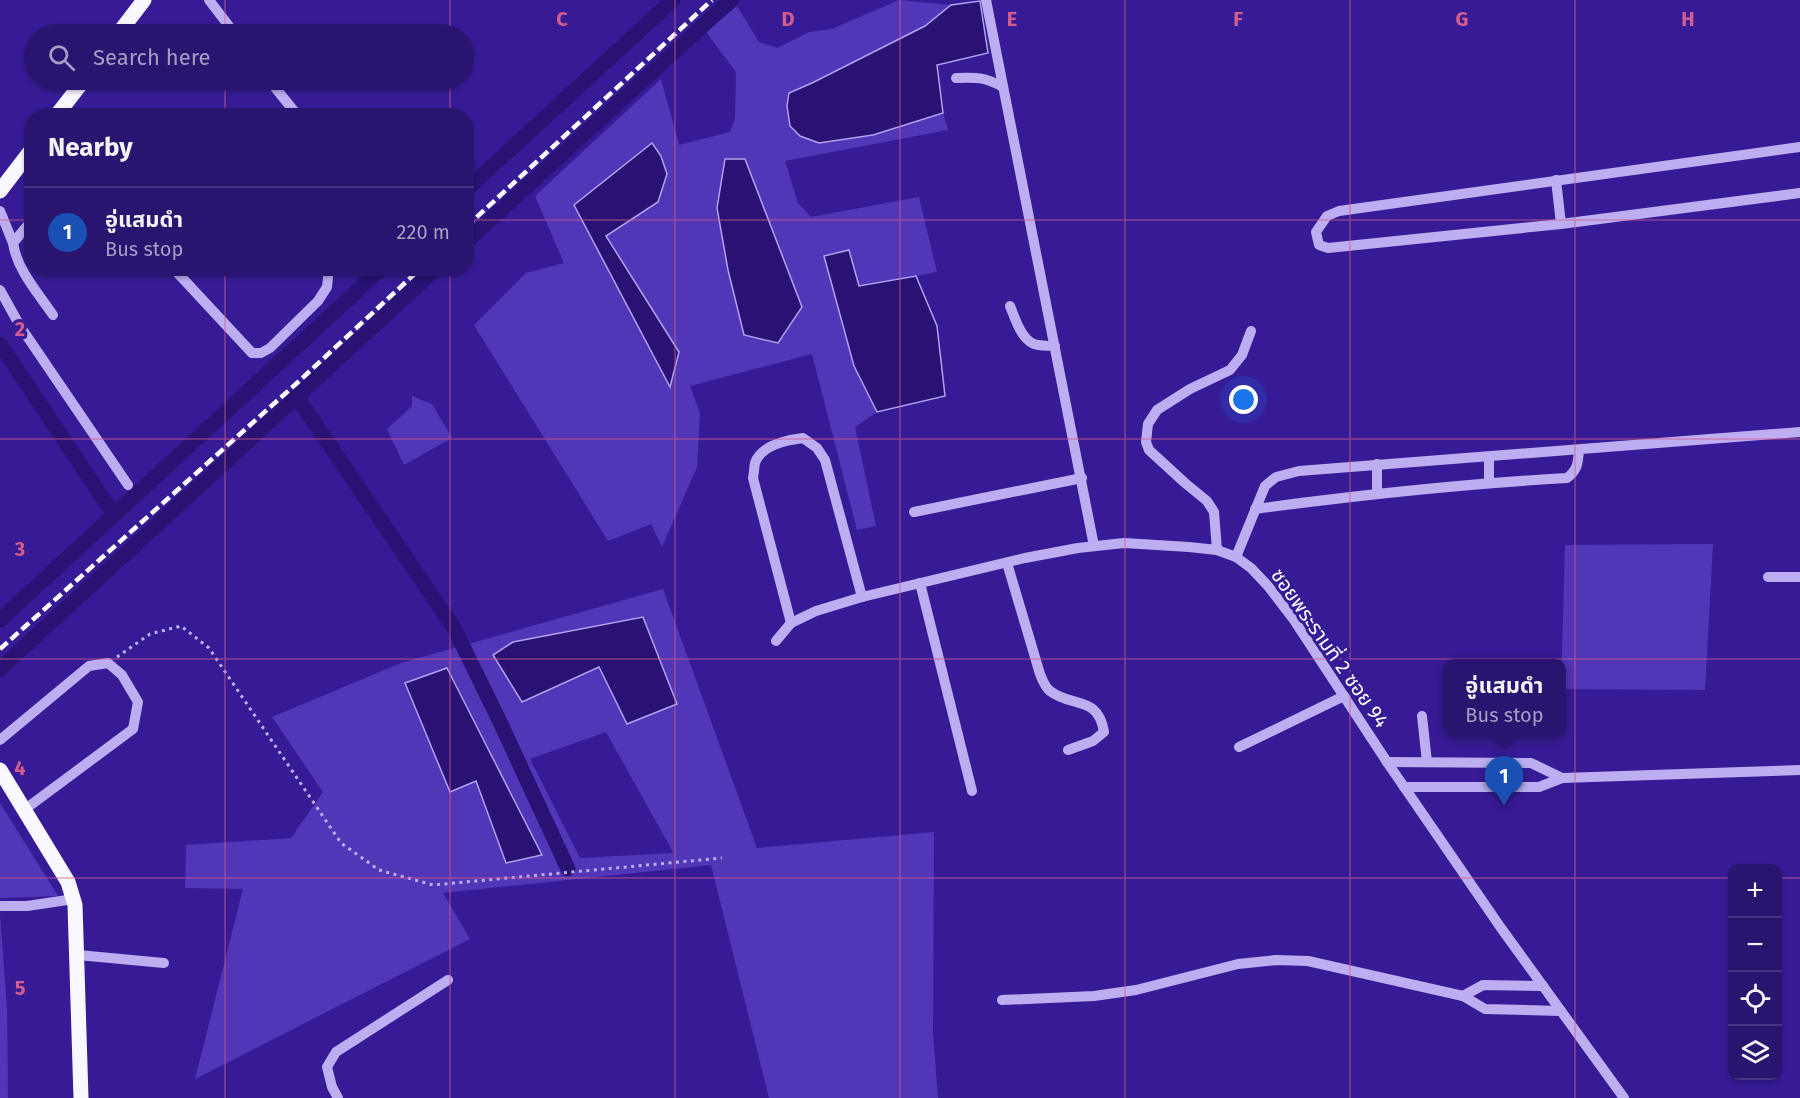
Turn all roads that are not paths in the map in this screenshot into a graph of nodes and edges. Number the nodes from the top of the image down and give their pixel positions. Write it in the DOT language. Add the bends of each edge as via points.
graph roads {
  1 [pos="144,0"];
  2 [pos="208,0"];
  3 [pos="986,0"];
  4 [pos="126,24"];
  5 [pos="227,24"];
  6 [pos="956,78"];
  7 [pos="1003,87"];
  8 [pos="76,90"];
  9 [pos="277,90"];
  10 [pos="62,108"];
  11 [pos="292,108"];
  12 [pos="1800,147"];
  13 [pos="24,160"];
  14 [pos="1556,180"];
  15 [pos="0,191"];
  16 [pos="1800,193"];
  17 [pos="0,211"];
  18 [pos="1560,224"];
  19 [pos="24,230"];
  20 [pos="13,243"];
  21 [pos="24,272"];
  22 [pos="27,276"];
  23 [pos="180,276"];
  24 [pos="328,276"];
  25 [pos="0,290"];
  26 [pos="1010,306"];
  27 [pos="54,315"];
  28 [pos="1251,331"];
  29 [pos="1054,346"];
  30 [pos="1800,432"];
  31 [pos="1579,450"];
  32 [pos="1489,457"];
  33 [pos="1377,464"];
  34 [pos="1082,478"];
  35 [pos="1489,482"];
  36 [pos="128,485"];
  37 [pos="1377,493"];
  38 [pos="1255,509"];
  39 [pos="914,512"];
  40 [pos="1094,546"];
  41 [pos="1217,550"];
  42 [pos="1236,557"];
  43 [pos="1007,562"];
  44 [pos="1768,577"];
  45 [pos="1800,577"];
  46 [pos="920,583"];
  47 [pos="862,597"];
  48 [pos="791,623"];
  49 [pos="776,641"];
  50 [pos="1344,696"];
  51 [pos="1422,716"];
  52 [pos="0,740"];
  53 [pos="1239,747"];
  54 [pos="1068,750"];
  55 [pos="1387,762"];
  56 [pos="1427,762"];
  57 [pos="0,770"];
  58 [pos="1800,770"];
  59 [pos="1562,778"];
  60 [pos="1404,787"];
  61 [pos="972,791"];
  62 [pos="24,810"];
  63 [pos="74,899"];
  64 [pos="0,906"];
  65 [pos="78,955"];
  66 [pos="164,963"];
  67 [pos="448,980"];
  68 [pos="1543,986"];
  69 [pos="1463,996"];
  70 [pos="1002,1000"];
  71 [pos="1562,1011"];
  72 [pos="81,1098"];
  73 [pos="338,1098"];
  74 [pos="1624,1098"];
  1 -- 4 [label="main road"];
  2 -- 5 [label="street"];
  3 -- 7 [label="street"];
  6 -- 7 [label="street" via="975,77"];
  7 -- 29 [label="street"];
  8 -- 10 [label="main road"];
  9 -- 11 [label="street"];
  12 -- 14 [label="street"];
  13 -- 15 [label="main road"];
  14 -- 18 [label="street"];
  14 -- 18 [label="street" via="1339,211 1327,216 1316,232 1319,245 1328,248"];
  16 -- 18 [label="street"];
  17 -- 20 [label="street"];
  19 -- 20 [label="street"];
  20 -- 21 [label="street"];
  22 -- 27 [label="street"];
  23 -- 24 [label="street" via="252,353 270,348 318,301 327,287"];
  25 -- 36 [label="street" via="20,326"];
  26 -- 29 [label="street" via="1025,336 1034,344"];
  28 -- 41 [label="street" via="1242,355 1230,369 1157,410 1148,424 1149,450 1207,501 1214,512"];
  29 -- 34 [label="street"];
  30 -- 31 [label="street"];
  31 -- 32 [label="street"];
  31 -- 35 [label="street" via="1575,473 1568,478"];
  32 -- 33 [label="street"];
  32 -- 35 [label="street"];
  33 -- 37 [label="street"];
  33 -- 38 [label="street" via="1299,471 1276,477 1264,486"];
  34 -- 39 [label="street"];
  34 -- 40 [label="street"];
  35 -- 37 [label="street"];
  37 -- 38 [label="street"];
  38 -- 42 [label="street"];
  40 -- 41 [label="street, ซอยพระรามที่ 2 ซอย 94" via="1124,543"];
  40 -- 43 [label="street, ซอยพระรามที่ 2 ซอย 94"];
  41 -- 42 [label="street, ซอยพระรามที่ 2 ซอย 94"];
  42 -- 50 [label="street, ซอยพระรามที่ 2 ซอย 94" via="1268,586"];
  43 -- 46 [label="street, ซอยพระรามที่ 2 ซอย 94"];
  43 -- 54 [label="street" via="1040,674 1049,690 1099,714 1104,732 1093,741"];
  44 -- 45 [label="street"];
  46 -- 47 [label="street, ซอยพระรามที่ 2 ซอย 94"];
  46 -- 61 [label="street"];
  47 -- 48 [label="street, ซอยพระรามที่ 2 ซอย 94" via="816,610"];
  47 -- 48 [label="street" via="825,460 803,438 787,440 767,449 755,461 753,478"];
  48 -- 49 [label="street, ซอยพระรามที่ 2 ซอย 94"];
  50 -- 53 [label="street"];
  50 -- 55 [label="street, ซอยพระรามที่ 2 ซอย 94"];
  51 -- 56 [label="street"];
  52 -- 62 [label="street" via="89,666 108,663 122,675 138,702 133,729"];
  55 -- 56 [label="street"];
  55 -- 60 [label="street, ซอยพระรามที่ 2 ซอย 94"];
  56 -- 59 [label="street" via="1531,763"];
  57 -- 62 [label="main road"];
  58 -- 59 [label="street"];
  59 -- 60 [label="street" via="1539,787"];
  60 -- 68 [label="street, ซอยพระรามที่ 2 ซอย 94"];
  62 -- 63 [label="main road" via="68,882"];
  63 -- 64 [label="street"];
  63 -- 65 [label="main road"];
  65 -- 66 [label="street"];
  65 -- 72 [label="main road"];
  67 -- 73 [label="street" via="336,1052 327,1067"];
  68 -- 69 [label="street" via="1483,985"];
  68 -- 71 [label="street, ซอยพระรามที่ 2 ซอย 94"];
  69 -- 70 [label="street" via="1308,961 1276,960 1238,964 1136,990"];
  69 -- 71 [label="street" via="1485,1009"];
  71 -- 74 [label="street, ซอยพระรามที่ 2 ซอย 94"];
}
